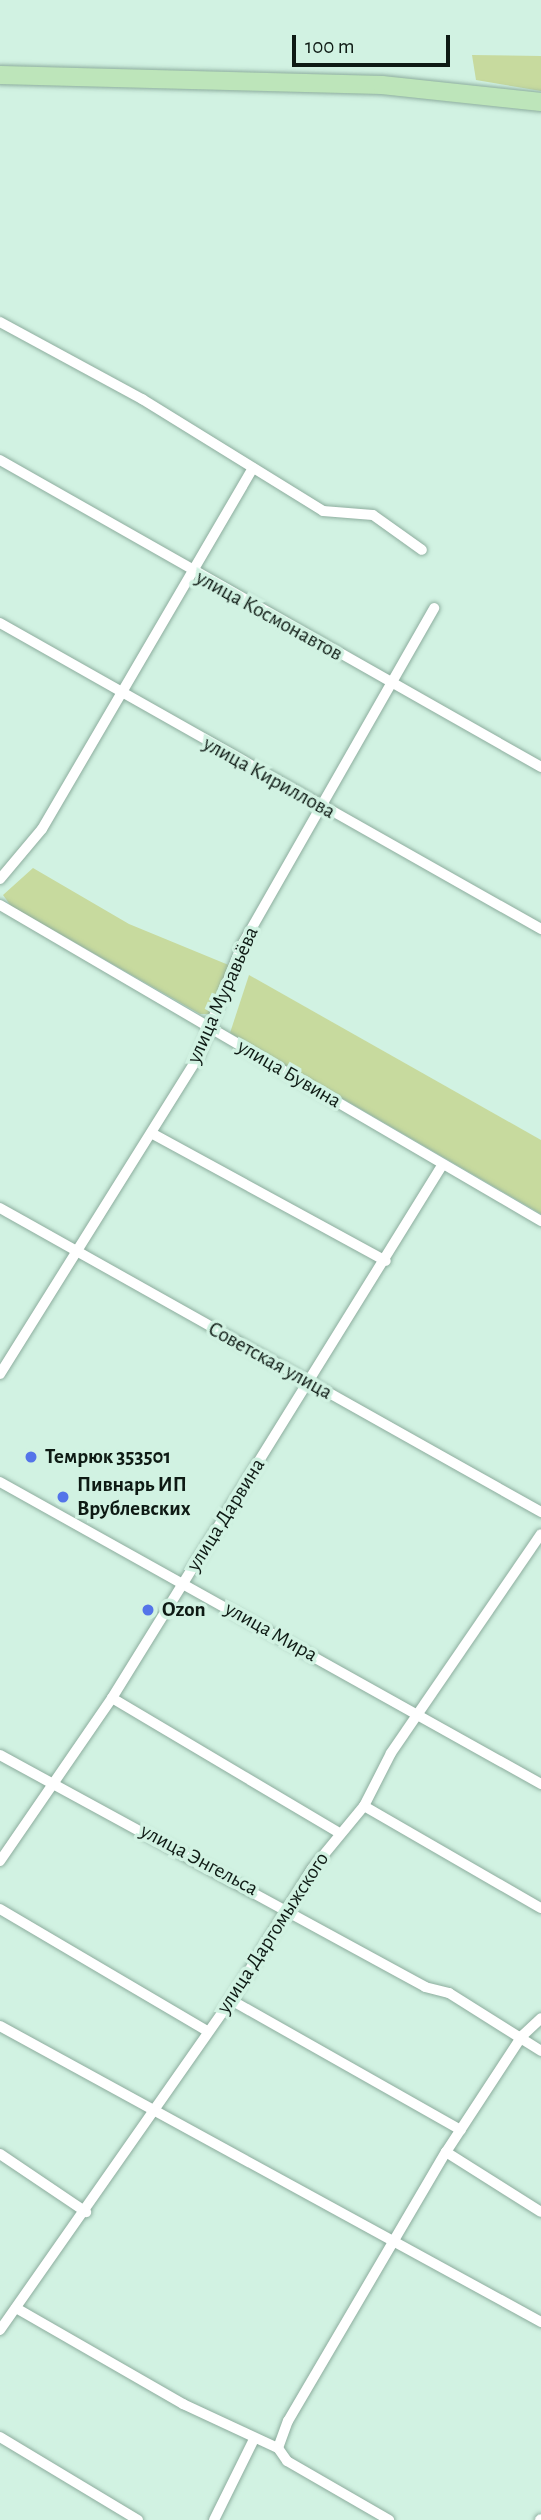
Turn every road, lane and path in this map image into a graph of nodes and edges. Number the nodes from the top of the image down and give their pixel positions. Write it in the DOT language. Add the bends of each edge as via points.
graph roads {
  1 [pos="0,75"];
  2 [pos="541,102"];
  3 [pos="0,322"];
  4 [pos="0,460"];
  5 [pos="253,468"];
  6 [pos="422,550"];
  7 [pos="191,572"];
  8 [pos="434,608"];
  9 [pos="0,623"];
  10 [pos="390,683"];
  11 [pos="118,694"];
  12 [pos="541,767"];
  13 [pos="318,805"];
  14 [pos="0,879"];
  15 [pos="0,905"];
  16 [pos="541,929"];
  17 [pos="212,1029"];
  18 [pos="153,1134"];
  19 [pos="443,1164"];
  20 [pos="0,1208"];
  21 [pos="541,1221"];
  22 [pos="78,1252"];
  23 [pos="386,1261"];
  24 [pos="0,1374"];
  25 [pos="309,1383"];
  26 [pos="0,1482"];
  27 [pos="541,1512"];
  28 [pos="541,1534"];
  29 [pos="184,1584"];
  30 [pos="112,1698"];
  31 [pos="419,1716"];
  32 [pos="0,1755"];
  33 [pos="52,1781"];
  34 [pos="541,1784"];
  35 [pos="364,1806"];
  36 [pos="339,1833"];
  37 [pos="5,1844"];
  38 [pos="0,1861"];
  39 [pos="541,1908"];
  40 [pos="0,1909"];
  41 [pos="291,1909"];
  42 [pos="232,2000"];
  43 [pos="541,2018"];
  44 [pos="0,2026"];
  45 [pos="207,2031"];
  46 [pos="522,2036"];
  47 [pos="541,2051"];
  48 [pos="156,2106"];
  49 [pos="461,2130"];
  50 [pos="446,2152"];
  51 [pos="0,2154"];
  52 [pos="86,2212"];
  53 [pos="541,2212"];
  54 [pos="393,2238"];
  55 [pos="16,2308"];
  56 [pos="541,2322"];
  57 [pos="0,2330"];
  58 [pos="0,2437"];
  59 [pos="253,2441"];
  60 [pos="278,2448"];
  61 [pos="138,2520"];
  62 [pos="214,2520"];
  63 [pos="389,2520"];
  1 -- 2 [label="main road" via="382,85"];
  3 -- 5 [label="street"];
  4 -- 7 [label="street, улица Космонавтов"];
  5 -- 6 [label="street" via="323,511 373,515"];
  5 -- 7 [label="street"];
  7 -- 10 [label="street, улица Космонавтов"];
  7 -- 11 [label="street"];
  8 -- 10 [label="street, улица Муравьёва"];
  9 -- 11 [label="street, улица Кириллова"];
  10 -- 12 [label="street, улица Космонавтов"];
  10 -- 13 [label="street, улица Муравьёва"];
  11 -- 13 [label="street, улица Кириллова"];
  11 -- 14 [label="street" via="42,829"];
  13 -- 16 [label="street, улица Кириллова"];
  13 -- 17 [label="street, улица Муравьёва" via="242,945"];
  15 -- 17 [label="street, улица Бувина"];
  17 -- 18 [label="street, улица Муравьёва"];
  17 -- 19 [label="street, улица Бувина"];
  18 -- 22 [label="street, улица Муравьёва"];
  18 -- 23 [label="street"];
  19 -- 21 [label="street, улица Бувина"];
  19 -- 23 [label="street, улица Дарвина"];
  20 -- 22 [label="street, Советская улица"];
  22 -- 24 [label="street, улица Муравьёва"];
  22 -- 25 [label="street, Советская улица"];
  23 -- 25 [label="street, улица Дарвина"];
  25 -- 27 [label="street, Советская улица"];
  25 -- 29 [label="street, улица Дарвина"];
  26 -- 29 [label="street, улица Мира"];
  28 -- 31 [label="street, улица Даргомыжского"];
  29 -- 30 [label="street, улица Дарвина"];
  29 -- 31 [label="street, улица Мира"];
  30 -- 33 [label="street, улица Дарвина"];
  30 -- 36 [label="street"];
  31 -- 34 [label="street, улица Мира"];
  31 -- 35 [label="street, улица Даргомыжского"];
  32 -- 33 [label="street, улица Энгельса"];
  33 -- 37 [label="street, улица Дарвина"];
  33 -- 41 [label="street, улица Энгельса"];
  35 -- 36 [label="street, улица Даргомыжского"];
  35 -- 39 [label="street"];
  36 -- 41 [label="street, улица Даргомыжского"];
  37 -- 38 [label="street, улица Дарвина"];
  40 -- 45 [label="street"];
  41 -- 42 [label="street, улица Даргомыжского"];
  41 -- 46 [label="street, улица Энгельса"];
  42 -- 45 [label="street, улица Даргомыжского"];
  42 -- 49 [label="street"];
  43 -- 46 [label="street"];
  44 -- 48 [label="street" via="134,2103"];
  45 -- 48 [label="street, улица Даргомыжского"];
  46 -- 47 [label="street, улица Энгельса"];
  46 -- 49 [label="street"];
  48 -- 52 [label="street, улица Даргомыжского"];
  48 -- 54 [label="street"];
  49 -- 50 [label="street"];
  50 -- 53 [label="street"];
  50 -- 54 [label="street"];
  51 -- 52 [label="street"];
  52 -- 55 [label="street, улица Даргомыжского"];
  54 -- 56 [label="street"];
  54 -- 60 [label="street" via="288,2421"];
  55 -- 57 [label="street, улица Даргомыжского"];
  55 -- 59 [label="street"];
  58 -- 61 [label="street"];
  59 -- 60 [label="street"];
  59 -- 62 [label="street"];
  60 -- 63 [label="street" via="287,2461"];
}
